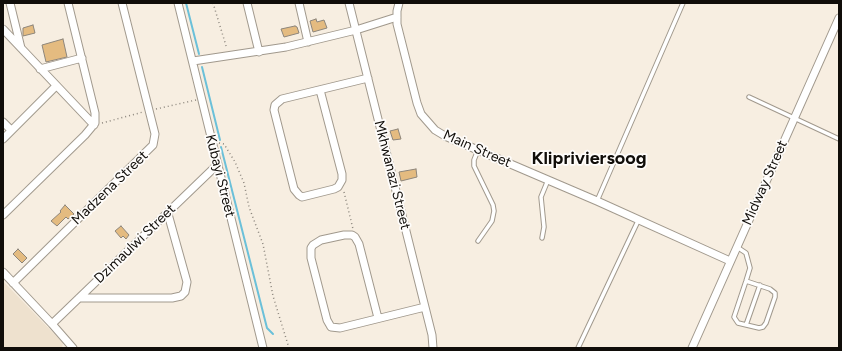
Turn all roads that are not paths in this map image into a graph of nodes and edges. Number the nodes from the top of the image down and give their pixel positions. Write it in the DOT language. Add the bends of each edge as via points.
graph roads {
  1 [pos="10,3"];
  2 [pos="68,3"];
  3 [pos="122,3"];
  4 [pos="178,3"];
  5 [pos="247,3"];
  6 [pos="299,3"];
  7 [pos="349,3"];
  8 [pos="399,3"];
  9 [pos="683,3"];
  10 [pos="397,17"];
  11 [pos="839,18"];
  12 [pos="3,29"];
  13 [pos="356,30"];
  14 [pos="308,42"];
  15 [pos="21,48"];
  16 [pos="259,52"];
  17 [pos="82,58"];
  18 [pos="193,61"];
  19 [pos="40,69"];
  20 [pos="368,78"];
  21 [pos="56,86"];
  22 [pos="320,90"];
  23 [pos="749,97"];
  24 [pos="794,119"];
  25 [pos="3,122"];
  26 [pos="94,125"];
  27 [pos="11,130"];
  28 [pos="3,138"];
  29 [pos="839,139"];
  30 [pos="478,150"];
  31 [pos="218,164"];
  32 [pos="548,180"];
  33 [pos="597,201"];
  34 [pos="168,214"];
  35 [pos="3,215"];
  36 [pos="638,221"];
  37 [pos="542,238"];
  38 [pos="478,241"];
  39 [pos="737,247"];
  40 [pos="730,262"];
  41 [pos="3,272"];
  42 [pos="746,281"];
  43 [pos="13,283"];
  44 [pos="760,285"];
  45 [pos="78,298"];
  46 [pos="425,307"];
  47 [pos="378,318"];
  48 [pos="52,324"];
  49 [pos="746,325"];
  50 [pos="73,348"];
  51 [pos="263,348"];
  52 [pos="433,348"];
  53 [pos="578,348"];
  54 [pos="692,348"];
  1 -- 15 [label="street"];
  2 -- 17 [label="street"];
  3 -- 43 [label="street, Madzena Street" via="155,134 153,145"];
  4 -- 18 [label="street, Kubayi Street"];
  5 -- 16 [label="street"];
  6 -- 14 [label="street"];
  7 -- 13 [label="street, Mkhwanazi Street"];
  8 -- 10 [label="street, Main Street"];
  9 -- 33 [label="lane"];
  10 -- 13 [label="street"];
  10 -- 30 [label="street, Main Street" via="400,38 421,114 435,130"];
  11 -- 24 [label="street, Midway Street"];
  12 -- 15 [label="street"];
  13 -- 14 [label="street"];
  13 -- 20 [label="street, Mkhwanazi Street"];
  14 -- 16 [label="street"];
  15 -- 19 [label="street"];
  16 -- 18 [label="street"];
  17 -- 19 [label="street"];
  17 -- 26 [label="street" via="95,113"];
  18 -- 31 [label="street, Kubayi Street"];
  19 -- 21 [label="street"];
  20 -- 22 [label="street"];
  20 -- 46 [label="street, Mkhwanazi Street"];
  21 -- 26 [label="street"];
  21 -- 27 [label="street"];
  22 -- 22 [label="street" via="282,99 277,102 274,110 296,193 306,197 334,189 342,180"];
  23 -- 24 [label="lane"];
  24 -- 29 [label="lane"];
  24 -- 39 [label="street, Midway Street"];
  25 -- 27 [label="street"];
  26 -- 35 [label="street"];
  27 -- 28 [label="street"];
  30 -- 32 [label="street, Main Street"];
  30 -- 38 [label="lane" via="474,166 494,211 492,221"];
  31 -- 34 [label="street, Dzimaulwi Street"];
  31 -- 51 [label="street, Kubayi Street"];
  32 -- 33 [label="street, Main Street"];
  32 -- 37 [label="lane" via="540,197 544,227"];
  33 -- 36 [label="street, Main Street"];
  34 -- 45 [label="street, Dzimaulwi Street"];
  34 -- 45 [label="street" via="187,282 182,296"];
  36 -- 40 [label="street, Main Street"];
  36 -- 53 [label="lane"];
  39 -- 40 [label="street, Midway Street"];
  39 -- 42 [label="lane" via="749,259 750,268"];
  40 -- 54 [label="street, Midway Street"];
  41 -- 43 [label="street"];
  42 -- 44 [label="lane"];
  42 -- 49 [label="lane" via="734,317 738,323"];
  43 -- 48 [label="street"];
  44 -- 49 [label="lane"];
  44 -- 49 [label="lane" via="775,293 766,323 759,328"];
  45 -- 48 [label="street, Dzimaulwi Street"];
  46 -- 47 [label="street"];
  46 -- 52 [label="street, Mkhwanazi Street"];
  47 -- 47 [label="street" via="340,328 332,327 327,320 310,258 313,245 321,240 344,235 352,235 357,240"];
  48 -- 50 [label="street"];
}
